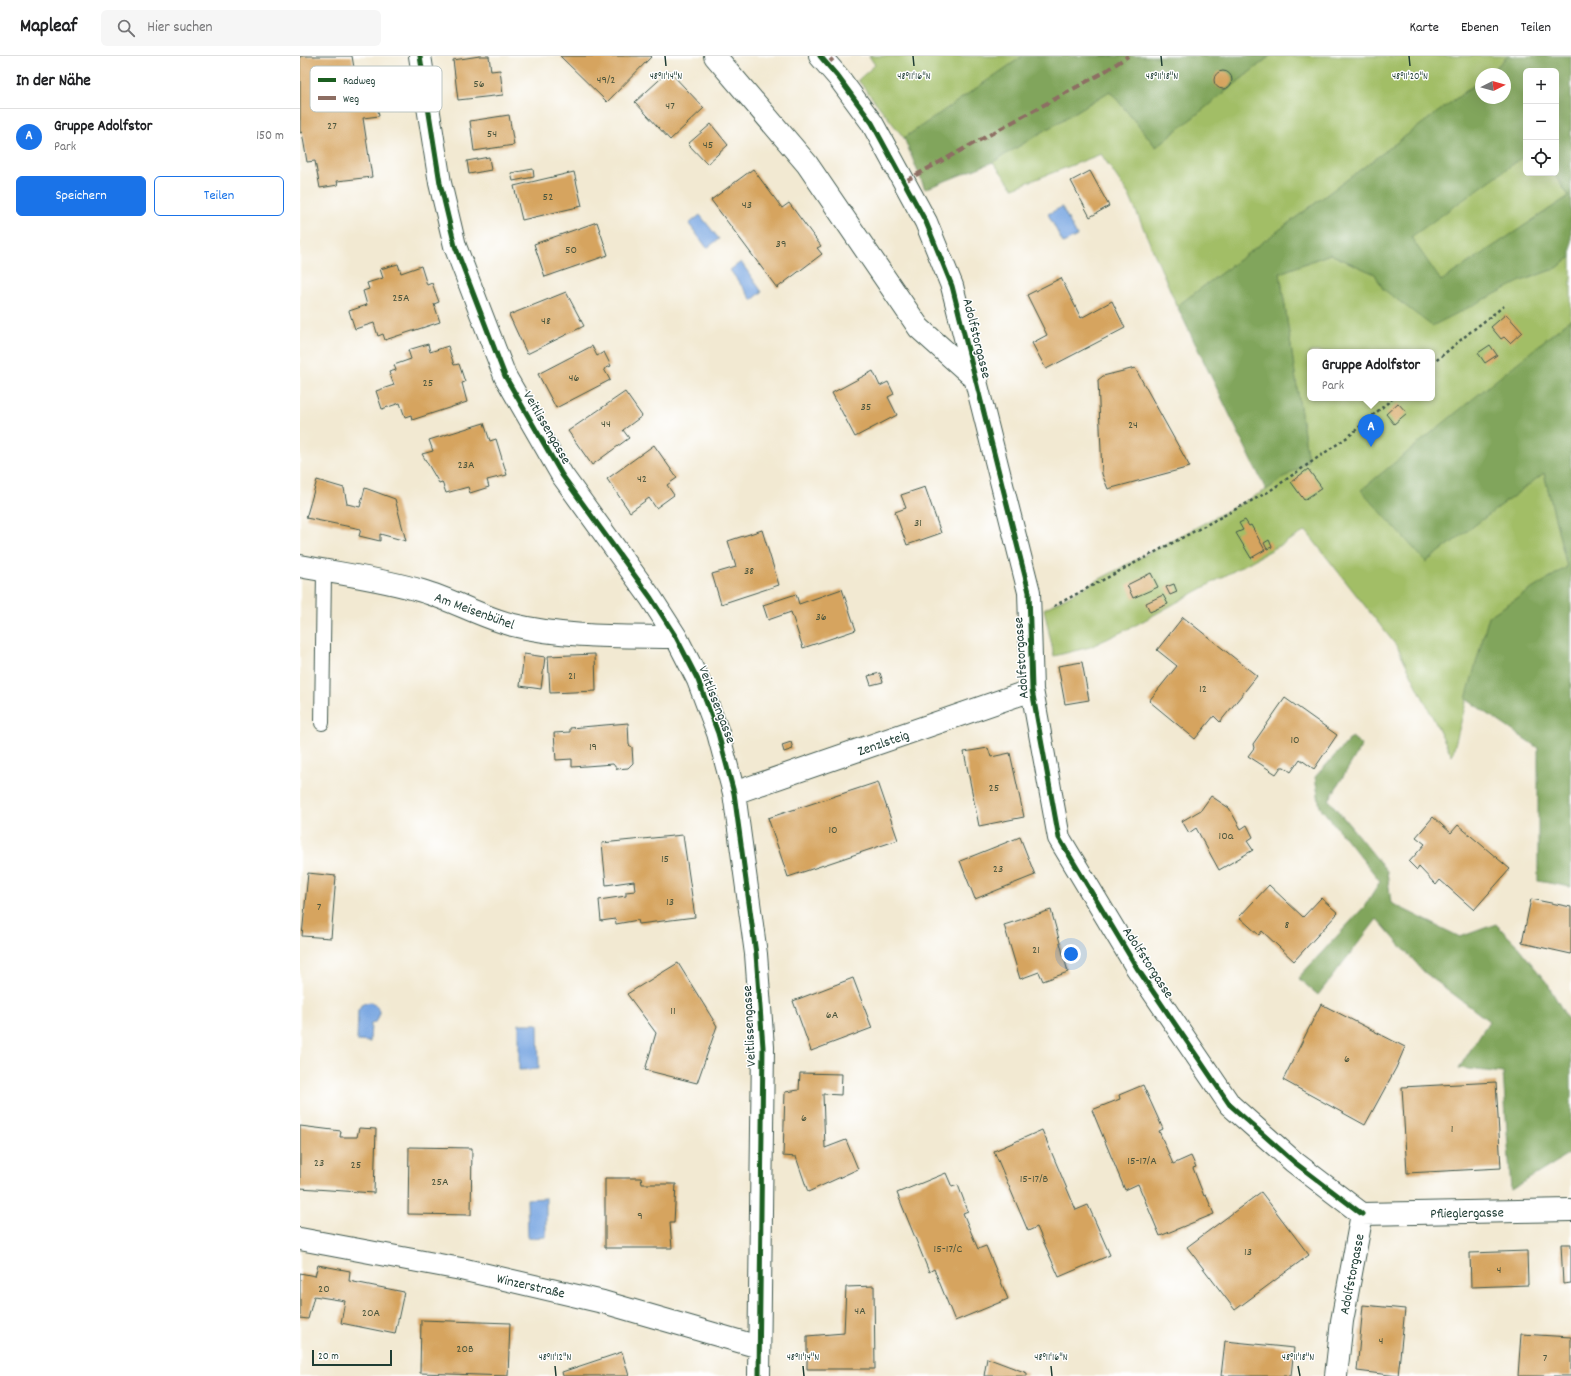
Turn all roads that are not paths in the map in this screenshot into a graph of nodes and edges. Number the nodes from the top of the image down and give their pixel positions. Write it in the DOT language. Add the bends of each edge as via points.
graph roads {
  1 [pos="420,56"];
  2 [pos="715,56"];
  3 [pos="820,56"];
  4 [pos="422,66"];
  5 [pos="429,112"];
  6 [pos="977,380"];
  7 [pos="300,566"];
  8 [pos="324,571"];
  9 [pos="676,637"];
  10 [pos="1032,690"];
  11 [pos="322,723"];
  12 [pos="734,793"];
  13 [pos="1571,1210"];
  14 [pos="1362,1214"];
  15 [pos="300,1238"];
  16 [pos="759,1347"];
  17 [pos="759,1376"];
  18 [pos="1336,1376"];
  1 -- 4 [label="street, Veitlissengasse"];
  2 -- 6 [label="street, Adolfstorgasse" via="808,164 919,328"];
  3 -- 6 [label="street, Adolfstorgasse" via="840,78 872,123 926,222 952,286"];
  5 -- 9 [label="street, Veitlissengasse" via="440,183 455,246 505,376 562,475"];
  6 -- 10 [label="street, Adolfstorgasse" via="1029,592"];
  7 -- 8 [label="street, Am Meisenbühel"];
  8 -- 9 [label="street, Am Meisenbühel" via="422,591 488,618 545,631"];
  8 -- 11 [label="lane"];
  9 -- 12 [label="street, Veitlissengasse" via="698,680 718,733"];
  10 -- 12 [label="street, Zenzlsteig"];
  10 -- 14 [label="street, Adolfstorgasse" via="1058,838 1137,968 1230,1105 1294,1162"];
  12 -- 16 [label="street, Veitlissengasse" via="756,954 763,1047"];
  13 -- 14 [label="street, Pflieglergasse"];
  14 -- 18 [label="street, Adolfstorgasse" via="1342,1321"];
  15 -- 16 [label="street, Winzerstraße" via="461,1269 596,1300"];
  16 -- 17 [label="street, Veitlissengasse"];
}
